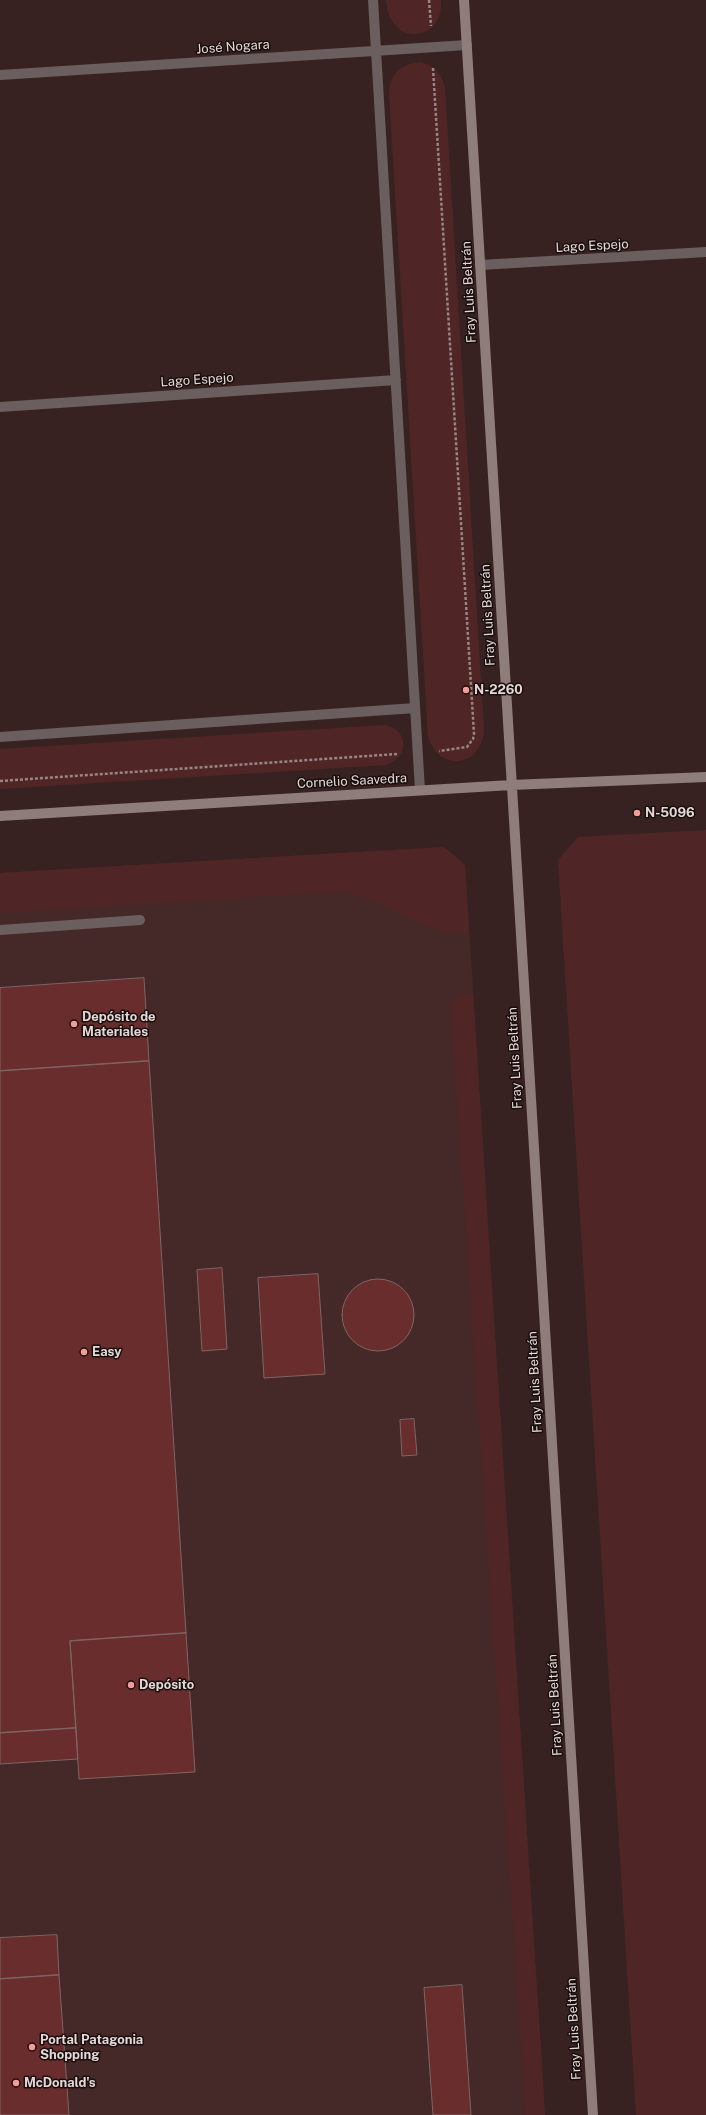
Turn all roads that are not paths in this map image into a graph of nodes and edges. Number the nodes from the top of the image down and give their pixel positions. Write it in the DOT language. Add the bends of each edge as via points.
graph roads {
  1 [pos="373,0"];
  2 [pos="464,0"];
  3 [pos="467,45"];
  4 [pos="376,51"];
  5 [pos="0,75"];
  6 [pos="706,252"];
  7 [pos="480,265"];
  8 [pos="396,380"];
  9 [pos="0,407"];
  10 [pos="415,708"];
  11 [pos="0,737"];
  12 [pos="706,777"];
  13 [pos="512,785"];
  14 [pos="420,790"];
  15 [pos="0,816"];
  16 [pos="140,920"];
  17 [pos="0,930"];
  18 [pos="593,2115"];
  1 -- 4 [label="street"];
  2 -- 3 [label="main road, Fray Luis Beltrán"];
  3 -- 4 [label="street, José Nogara"];
  3 -- 7 [label="main road, Fray Luis Beltrán"];
  4 -- 5 [label="street, José Nogara"];
  4 -- 8 [label="street"];
  6 -- 7 [label="street, Lago Espejo"];
  7 -- 13 [label="main road, Fray Luis Beltrán"];
  8 -- 9 [label="street, Lago Espejo"];
  8 -- 10 [label="street"];
  10 -- 11 [label="street"];
  10 -- 14 [label="street"];
  12 -- 13 [label="main road, Cornelio Saavedra"];
  13 -- 14 [label="main road, Cornelio Saavedra"];
  13 -- 18 [label="main road, Fray Luis Beltrán"];
  14 -- 15 [label="main road, Cornelio Saavedra"];
  16 -- 17 [label="street"];
}
